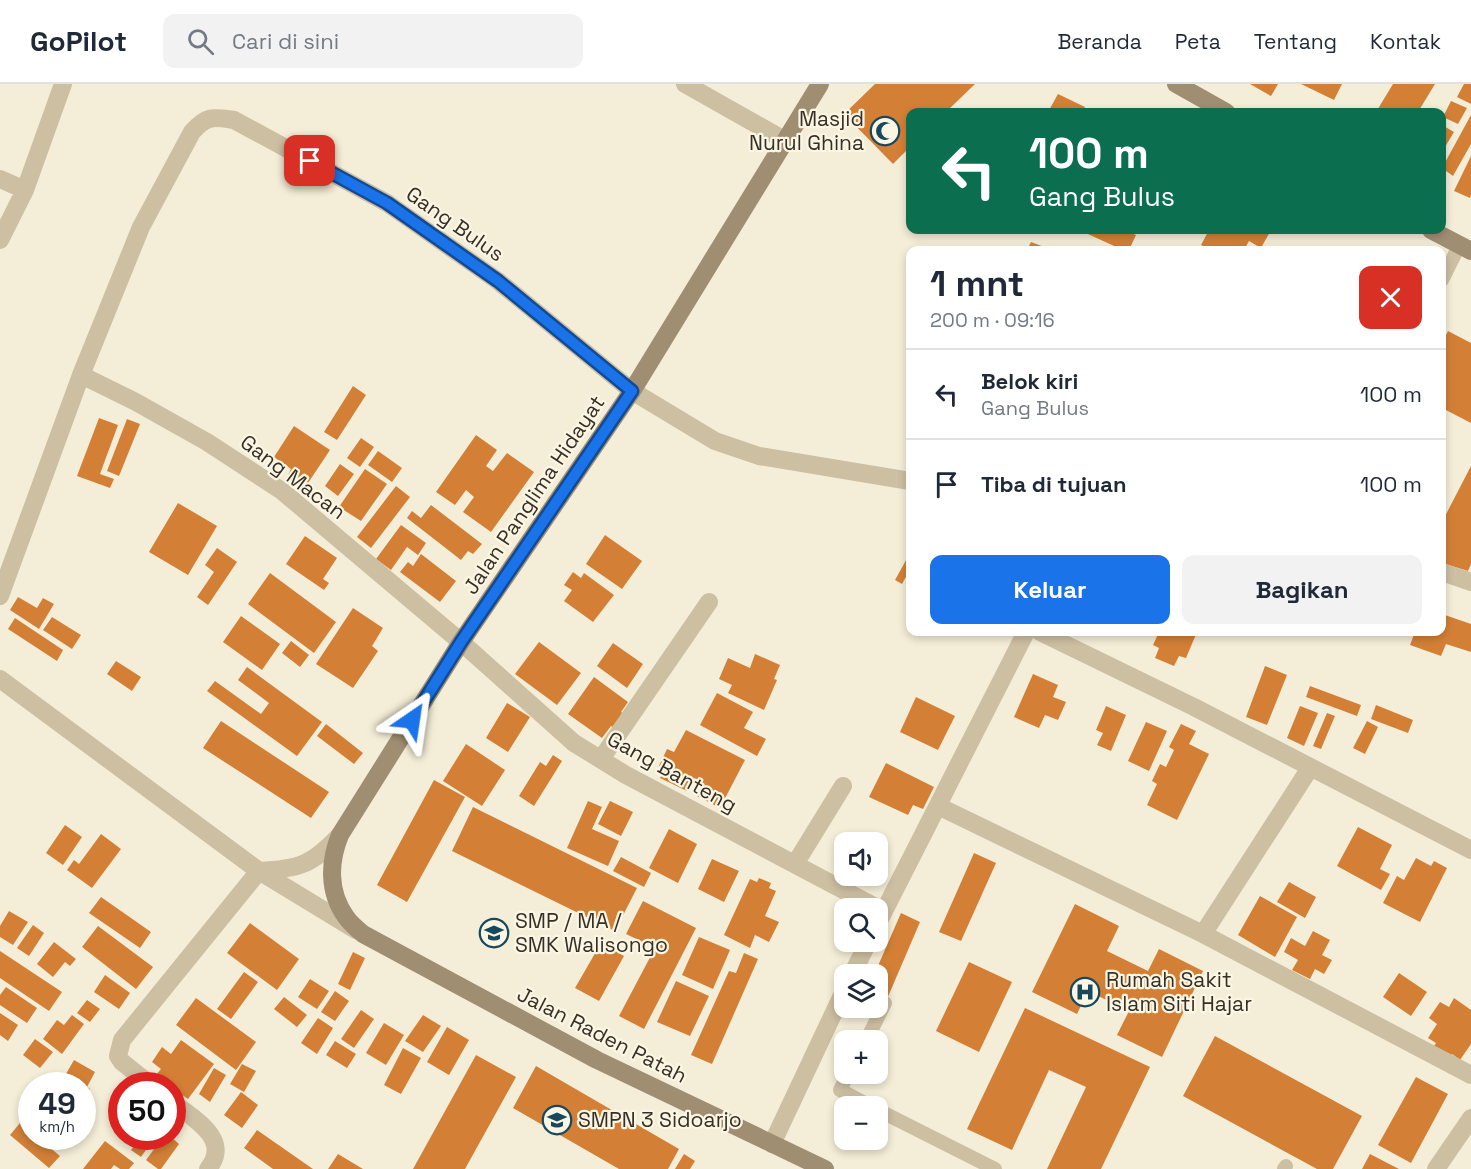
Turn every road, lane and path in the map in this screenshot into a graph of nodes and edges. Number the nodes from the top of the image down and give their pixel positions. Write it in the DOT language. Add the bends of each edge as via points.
graph roads {
  1 [pos="63,84"];
  2 [pos="685,84"];
  3 [pos="820,84"];
  4 [pos="1176,84"];
  5 [pos="1219,108"];
  6 [pos="786,141"];
  7 [pos="0,178"];
  8 [pos="25,190"];
  9 [pos="1438,234"];
  10 [pos="0,240"];
  11 [pos="1465,249"];
  12 [pos="1446,275"];
  13 [pos="81,375"];
  14 [pos="632,391"];
  15 [pos="906,480"];
  16 [pos="1446,573"];
  17 [pos="1471,582"];
  18 [pos="0,596"];
  19 [pos="710,602"];
  20 [pos="1024,636"];
  21 [pos="1048,636"];
  22 [pos="461,642"];
  23 [pos="0,680"];
  24 [pos="601,759"];
  25 [pos="1311,768"];
  26 [pos="843,786"];
  27 [pos="938,806"];
  28 [pos="340,836"];
  29 [pos="1471,850"];
  30 [pos="795,864"];
  31 [pos="259,871"];
  32 [pos="850,898"];
  33 [pos="888,902"];
  34 [pos="363,934"];
  35 [pos="1203,934"];
  36 [pos="834,1012"];
  37 [pos="134,1072"];
  38 [pos="1471,1075"];
  39 [pos="843,1084"];
  40 [pos="851,1096"];
  41 [pos="186,1113"];
  42 [pos="888,1115"];
  43 [pos="1471,1118"];
  44 [pos="772,1144"];
  45 [pos="803,1164"];
  46 [pos="989,1168"];
  47 [pos="208,1169"];
  48 [pos="825,1169"];
  49 [pos="1436,1169"];
  1 -- 8 [label="street"];
  2 -- 6 [label="street"];
  3 -- 6 [label="main road, Jalan Panglima Hidayat"];
  4 -- 5 [label="main road"];
  6 -- 14 [label="main road, Jalan Panglima Hidayat"];
  7 -- 8 [label="street"];
  8 -- 10 [label="street"];
  9 -- 11 [label="main road"];
  11 -- 12 [label="lane"];
  13 -- 14 [label="street, Gang Bulus" via="141,227 192,132 202,121 214,117 234,120 387,203 498,281"];
  13 -- 18 [label="street"];
  13 -- 22 [label="street, Gang Macan" via="207,442 282,492"];
  14 -- 15 [label="street, Gang Bulus" via="715,441 759,456"];
  14 -- 22 [label="main road, Jalan Panglima Hidayat"];
  16 -- 17 [label="street"];
  19 -- 24 [label="street"];
  20 -- 27 [label="street"];
  21 -- 25 [label="street"];
  22 -- 24 [label="street, Gang Banteng" via="574,743"];
  22 -- 28 [label="main road, Jalan Panglima Hidayat"];
  23 -- 31 [label="street"];
  24 -- 30 [label="street, Gang Banteng"];
  25 -- 29 [label="street"];
  25 -- 35 [label="street"];
  26 -- 30 [label="street"];
  27 -- 33 [label="street"];
  27 -- 35 [label="street"];
  28 -- 31 [label="street" via="321,855 305,863"];
  28 -- 34 [label="main road, Jalan Panglima Hidayat" via="333,851 333,890 345,917"];
  30 -- 32 [label="street, Gang Banteng"];
  31 -- 34 [label="street"];
  31 -- 37 [label="street" via="122,1040 118,1056"];
  34 -- 44 [label="main road, Jalan Raden Patah" via="597,1060"];
  35 -- 38 [label="street"];
  36 -- 44 [label="street"];
  39 -- 40 [label="lane" via="840,1090"];
  41 -- 47 [label="street" via="215,1142 216,1151"];
  42 -- 46 [label="lane"];
  43 -- 49 [label="street"];
  44 -- 45 [label="main road, Jalan Raden Patah"];
  45 -- 48 [label="main road, Jalan Raden Patah"];
}
